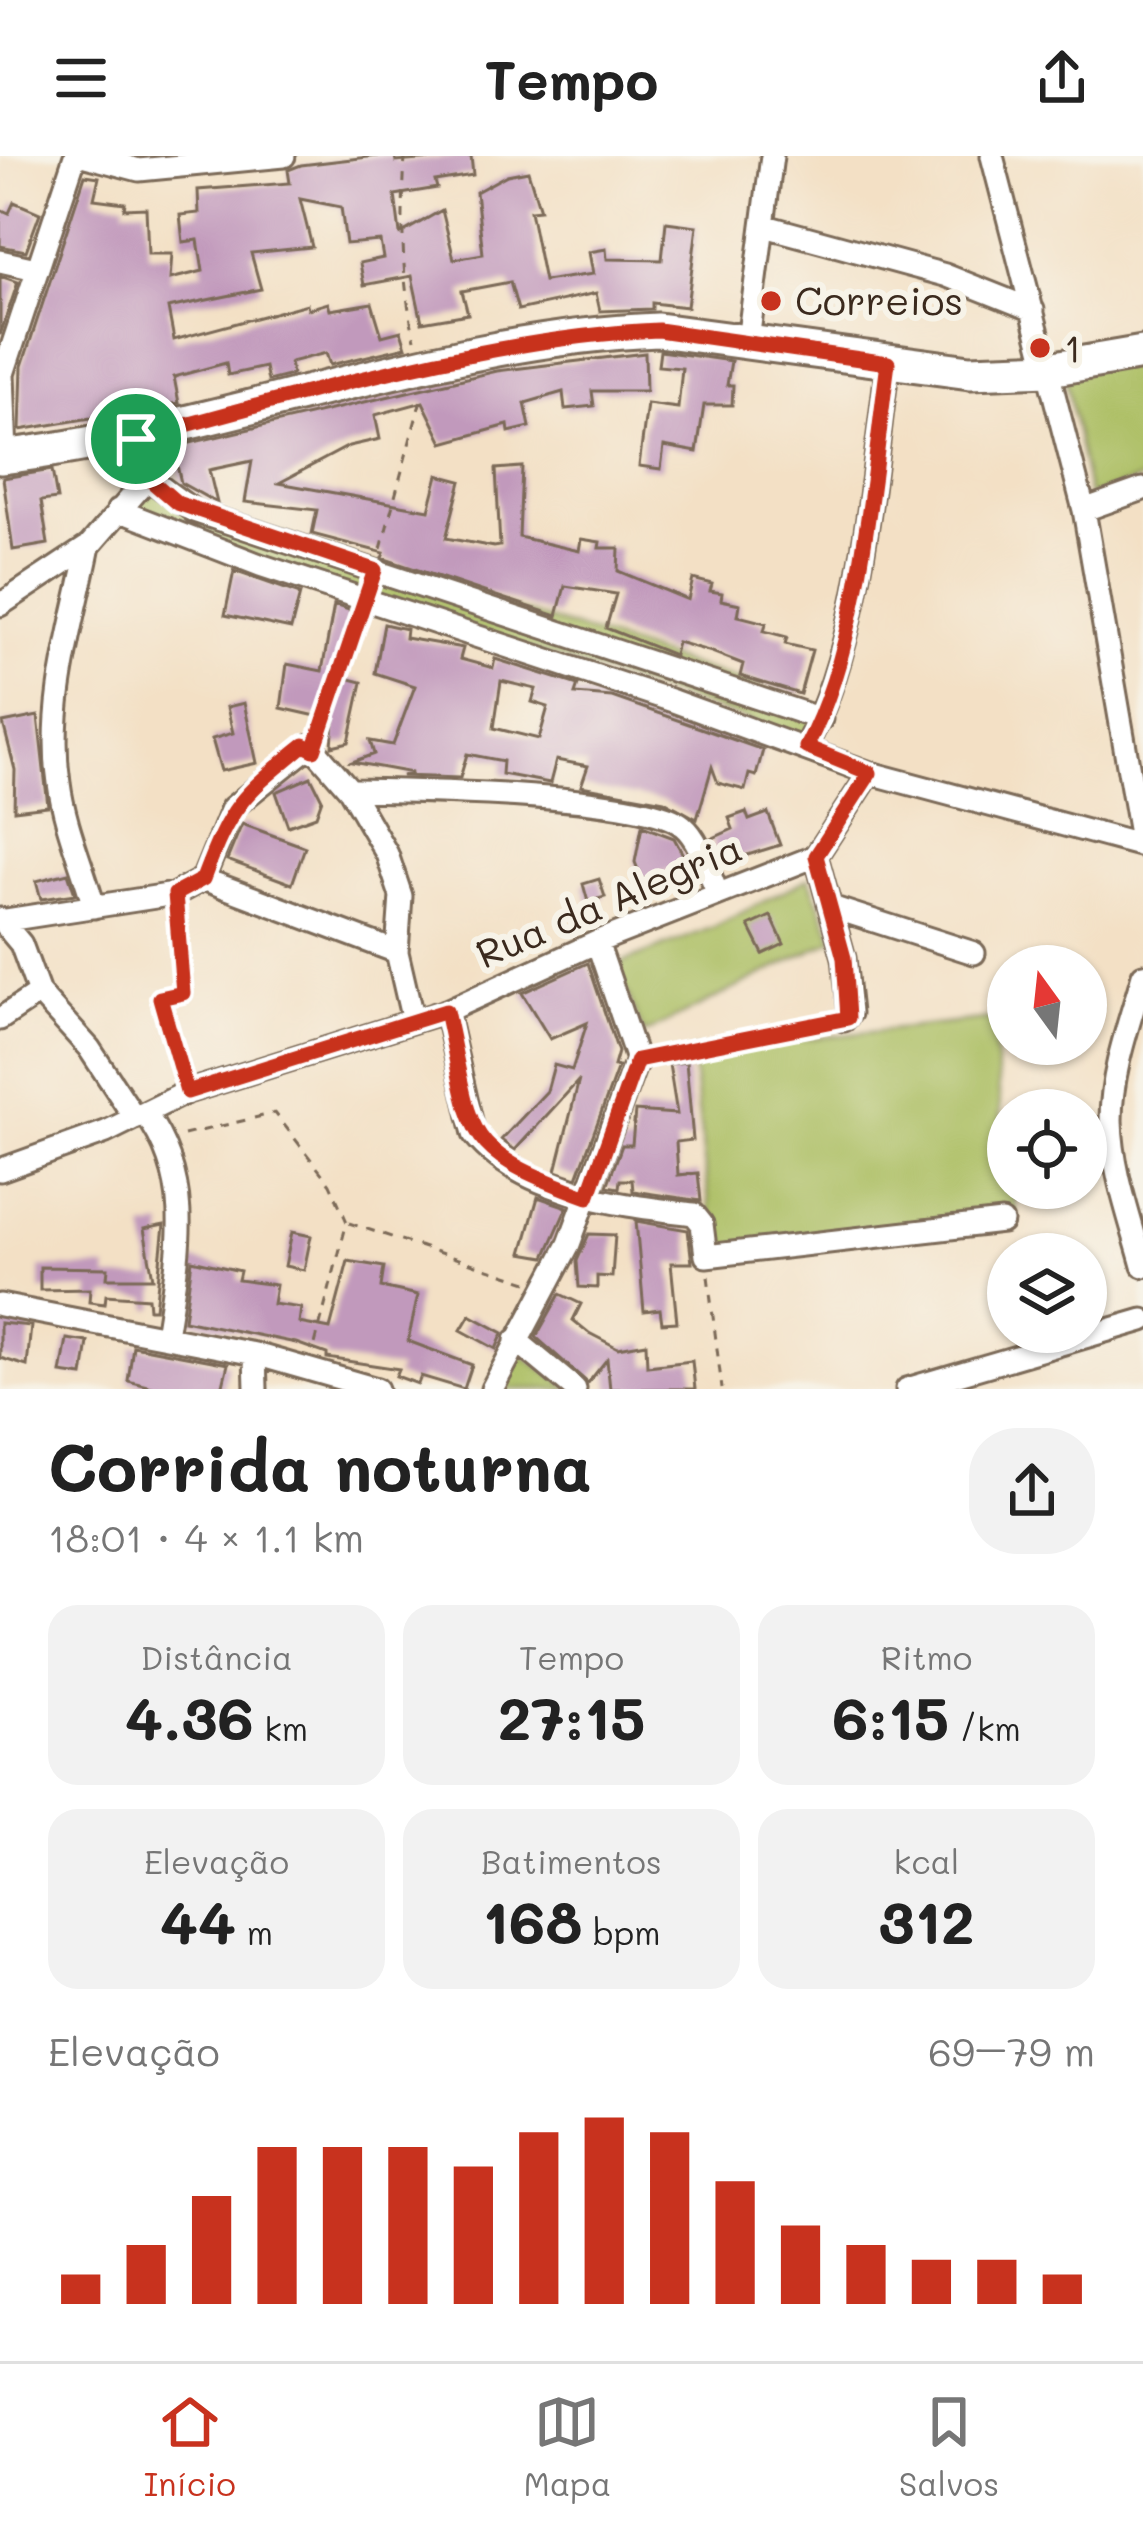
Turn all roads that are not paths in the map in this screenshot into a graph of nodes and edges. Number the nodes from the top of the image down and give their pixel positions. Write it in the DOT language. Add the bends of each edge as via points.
graph roads {
  1 [pos="75,156"];
  2 [pos="86,156"];
  3 [pos="284,156"];
  4 [pos="772,156"];
  5 [pos="992,156"];
  6 [pos="765,226"];
  7 [pos="0,261"];
  8 [pos="36,269"];
  9 [pos="1033,310"];
  10 [pos="748,341"];
  11 [pos="1143,353"];
  12 [pos="888,363"];
  13 [pos="1049,369"];
  14 [pos="136,439"];
  15 [pos="3,457"];
  16 [pos="148,478"];
  17 [pos="1143,489"];
  18 [pos="118,510"];
  19 [pos="1084,510"];
  20 [pos="89,545"];
  21 [pos="451,595"];
  22 [pos="0,604"];
  23 [pos="443,626"];
  24 [pos="566,632"];
  25 [pos="560,665"];
  26 [pos="683,670"];
  27 [pos="673,701"];
  28 [pos="821,718"];
  29 [pos="806,747"];
  30 [pos="870,773"];
  31 [pos="350,790"];
  32 [pos="1142,846"];
  33 [pos="816,856"];
  34 [pos="203,879"];
  35 [pos="717,892"];
  36 [pos="832,907"];
  37 [pos="94,908"];
  38 [pos="0,920"];
  39 [pos="597,941"];
  40 [pos="397,952"];
  41 [pos="974,953"];
  42 [pos="1143,975"];
  43 [pos="39,993"];
  44 [pos="446,1011"];
  45 [pos="0,1018"];
  46 [pos="844,1020"];
  47 [pos="413,1021"];
  48 [pos="140,1116"];
  49 [pos="0,1170"];
  50 [pos="588,1197"];
  51 [pos="1002,1222"];
  52 [pos="1143,1266"];
  53 [pos="0,1305"];
  54 [pos="1143,1320"];
  55 [pos="166,1336"];
  56 [pos="515,1340"];
  57 [pos="255,1354"];
  58 [pos="256,1389"];
  59 [pos="377,1389"];
  60 [pos="492,1389"];
  61 [pos="575,1389"];
  62 [pos="907,1389"];
  1 -- 8 [label="street"];
  2 -- 3 [label="street" via="139,170"];
  4 -- 6 [label="street"];
  5 -- 9 [label="street"];
  6 -- 9 [label="street" via="923,268"];
  6 -- 10 [label="street"];
  7 -- 8 [label="street"];
  8 -- 15 [label="street" via="3,374"];
  9 -- 13 [label="street"];
  10 -- 12 [label="main road"];
  10 -- 14 [label="main road" via="613,332 422,368"];
  11 -- 13 [label="main road"];
  12 -- 13 [label="main road"];
  12 -- 28 [label="street" via="861,552"];
  13 -- 19 [label="street"];
  14 -- 15 [label="main road"];
  14 -- 16 [label="street"];
  16 -- 18 [label="street"];
  16 -- 21 [label="street" via="194,511"];
  17 -- 19 [label="street"];
  18 -- 20 [label="street"];
  18 -- 23 [label="street"];
  19 -- 32 [label="street"];
  20 -- 22 [label="street"];
  20 -- 37 [label="street" via="56,746 59,788"];
  21 -- 23 [label="street"];
  21 -- 24 [label="street"];
  23 -- 25 [label="street"];
  24 -- 25 [label="street"];
  24 -- 26 [label="street"];
  25 -- 27 [label="street"];
  26 -- 27 [label="street"];
  26 -- 28 [label="street"];
  27 -- 29 [label="street"];
  28 -- 29 [label="street"];
  29 -- 30 [label="street"];
  30 -- 32 [label="street"];
  30 -- 33 [label="street"];
  31 -- 34 [label="street" via="312,747 232,808"];
  31 -- 35 [label="street" via="489,792 667,816 691,834"];
  31 -- 40 [label="street" via="379,835 401,896"];
  33 -- 35 [label="street, Rua da Alegria"];
  33 -- 36 [label="street"];
  34 -- 37 [label="street" via="175,894"];
  34 -- 40 [label="street"];
  35 -- 39 [label="street, Rua da Alegria"];
  36 -- 41 [label="street"];
  36 -- 46 [label="street" via="850,1013"];
  37 -- 38 [label="street"];
  38 -- 43 [label="street" via="21,944"];
  39 -- 44 [label="street, Rua da Alegria"];
  39 -- 50 [label="street" via="637,1060"];
  40 -- 47 [label="street"];
  42 -- 52 [label="street" via="1111,1117"];
  43 -- 45 [label="street"];
  43 -- 48 [label="street"];
  44 -- 47 [label="street, Rua da Alegria"];
  44 -- 50 [label="street" via="474,1134 499,1160"];
  47 -- 48 [label="street, Rua da Alegria" via="187,1092"];
  48 -- 49 [label="street, Rua da Alegria"];
  48 -- 55 [label="street" via="165,1140 179,1186 182,1225"];
  50 -- 51 [label="street" via="694,1214 706,1256"];
  50 -- 56 [label="street"];
  53 -- 55 [label="street"];
  54 -- 62 [label="street"];
  55 -- 57 [label="street"];
  56 -- 60 [label="street"];
  56 -- 61 [label="street"];
  57 -- 58 [label="street"];
  57 -- 59 [label="street"];
}
